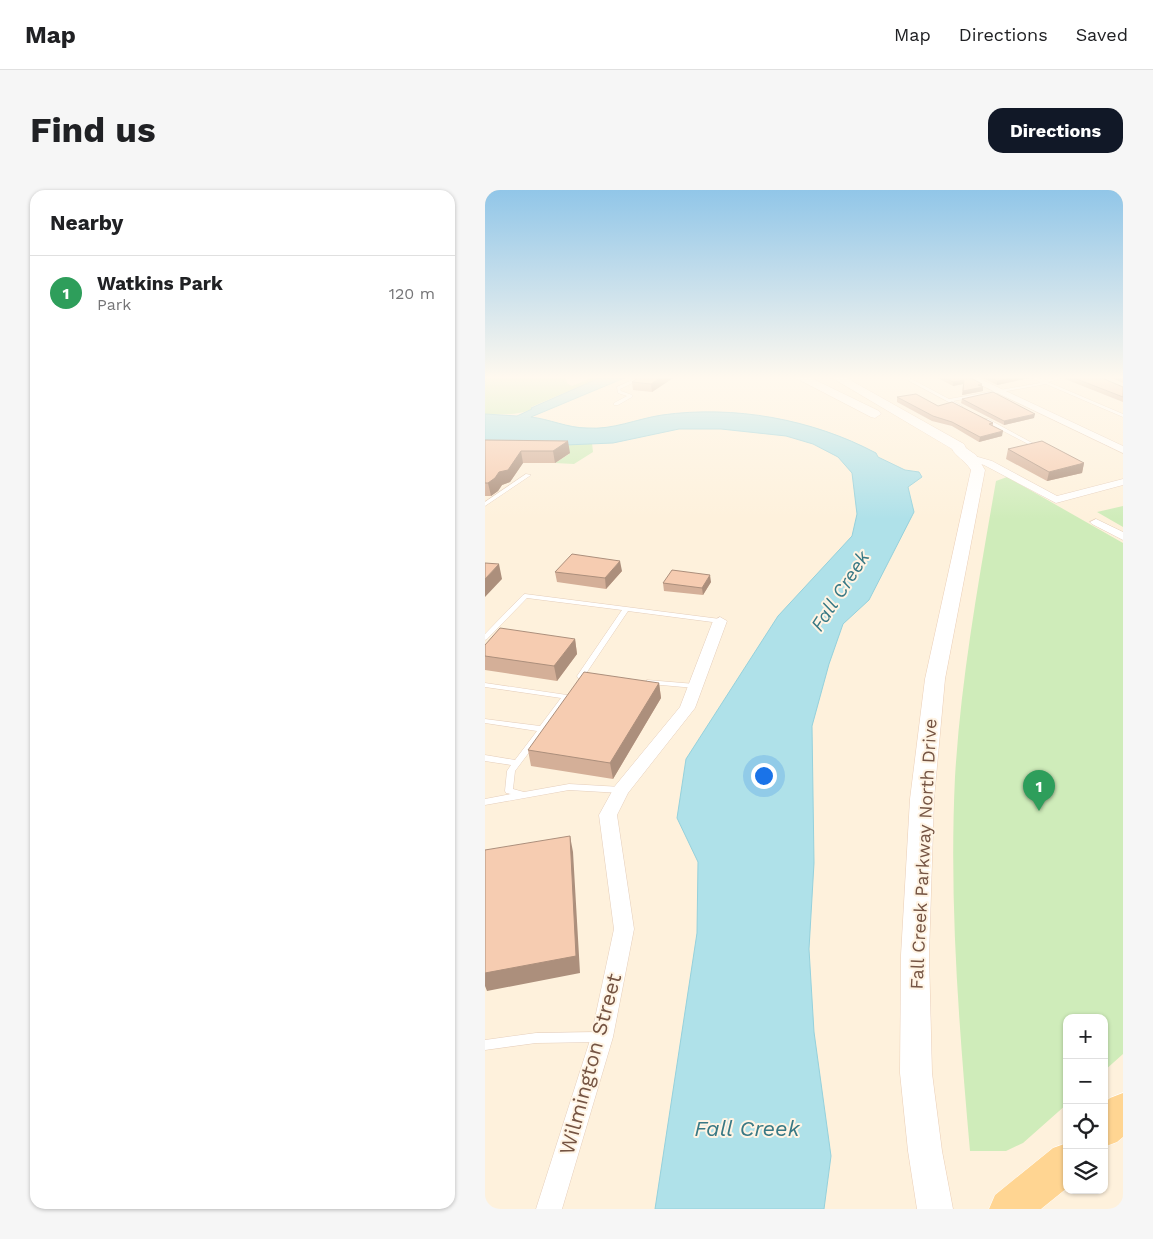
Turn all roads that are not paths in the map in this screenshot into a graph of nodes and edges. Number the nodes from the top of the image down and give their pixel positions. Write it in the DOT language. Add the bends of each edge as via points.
graph roads {
  1 [pos="896,424"];
  2 [pos="918,424"];
  3 [pos="993,424"];
  4 [pos="1066,424"];
  5 [pos="1035,445"];
  6 [pos="1123,450"];
  7 [pos="965,454"];
  8 [pos="528,475"];
  9 [pos="1123,482"];
  10 [pos="485,504"];
  11 [pos="1096,522"];
  12 [pos="1123,537"];
  13 [pos="626,609"];
  14 [pos="720,621"];
  15 [pos="485,638"];
  16 [pos="591,677"];
  17 [pos="638,681"];
  18 [pos="485,685"];
  19 [pos="574,686"];
  20 [pos="695,686"];
  21 [pos="485,721"];
  22 [pos="542,729"];
  23 [pos="485,758"];
  24 [pos="518,763"];
  25 [pos="621,790"];
  26 [pos="509,791"];
  27 [pos="524,795"];
  28 [pos="488,802"];
  29 [pos="602,1037"];
  30 [pos="485,1045"];
  31 [pos="1123,1111"];
  32 [pos="1108,1124"];
  33 [pos="1063,1165"];
  34 [pos="549,1209"];
  35 [pos="935,1209"];
  36 [pos="1009,1209"];
  1 -- 7 [label="street"];
  2 -- 7 [label="street" via="959,447"];
  3 -- 5 [label="lane"];
  4 -- 6 [label="street"];
  7 -- 9 [label="street" via="1056,500"];
  7 -- 35 [label="street, Fall Creek Parkway North Drive" via="978,470 935,679 922,799 915,955 916,1073"];
  8 -- 10 [label="lane"];
  11 -- 12 [label="street"];
  13 -- 14 [label="lane"];
  13 -- 15 [label="lane" via="525,596"];
  13 -- 19 [label="lane"];
  14 -- 20 [label="street, Wilmington Street"];
  16 -- 19 [label="lane"];
  17 -- 20 [label="lane"];
  18 -- 19 [label="lane"];
  19 -- 22 [label="lane"];
  20 -- 25 [label="street, Wilmington Street" via="687,708"];
  21 -- 22 [label="lane"];
  22 -- 24 [label="lane"];
  23 -- 24 [label="lane"];
  24 -- 26 [label="lane" via="511,771"];
  25 -- 27 [label="lane" via="569,787"];
  25 -- 29 [label="street, Wilmington Street" via="608,815 624,929"];
  26 -- 27 [label="lane"];
  26 -- 28 [label="lane"];
  27 -- 28 [label="lane"];
  29 -- 30 [label="lane" via="536,1038"];
  29 -- 34 [label="street, Wilmington Street"];
  31 -- 32 [label="main road"];
  33 -- 36 [label="main road"];
}
